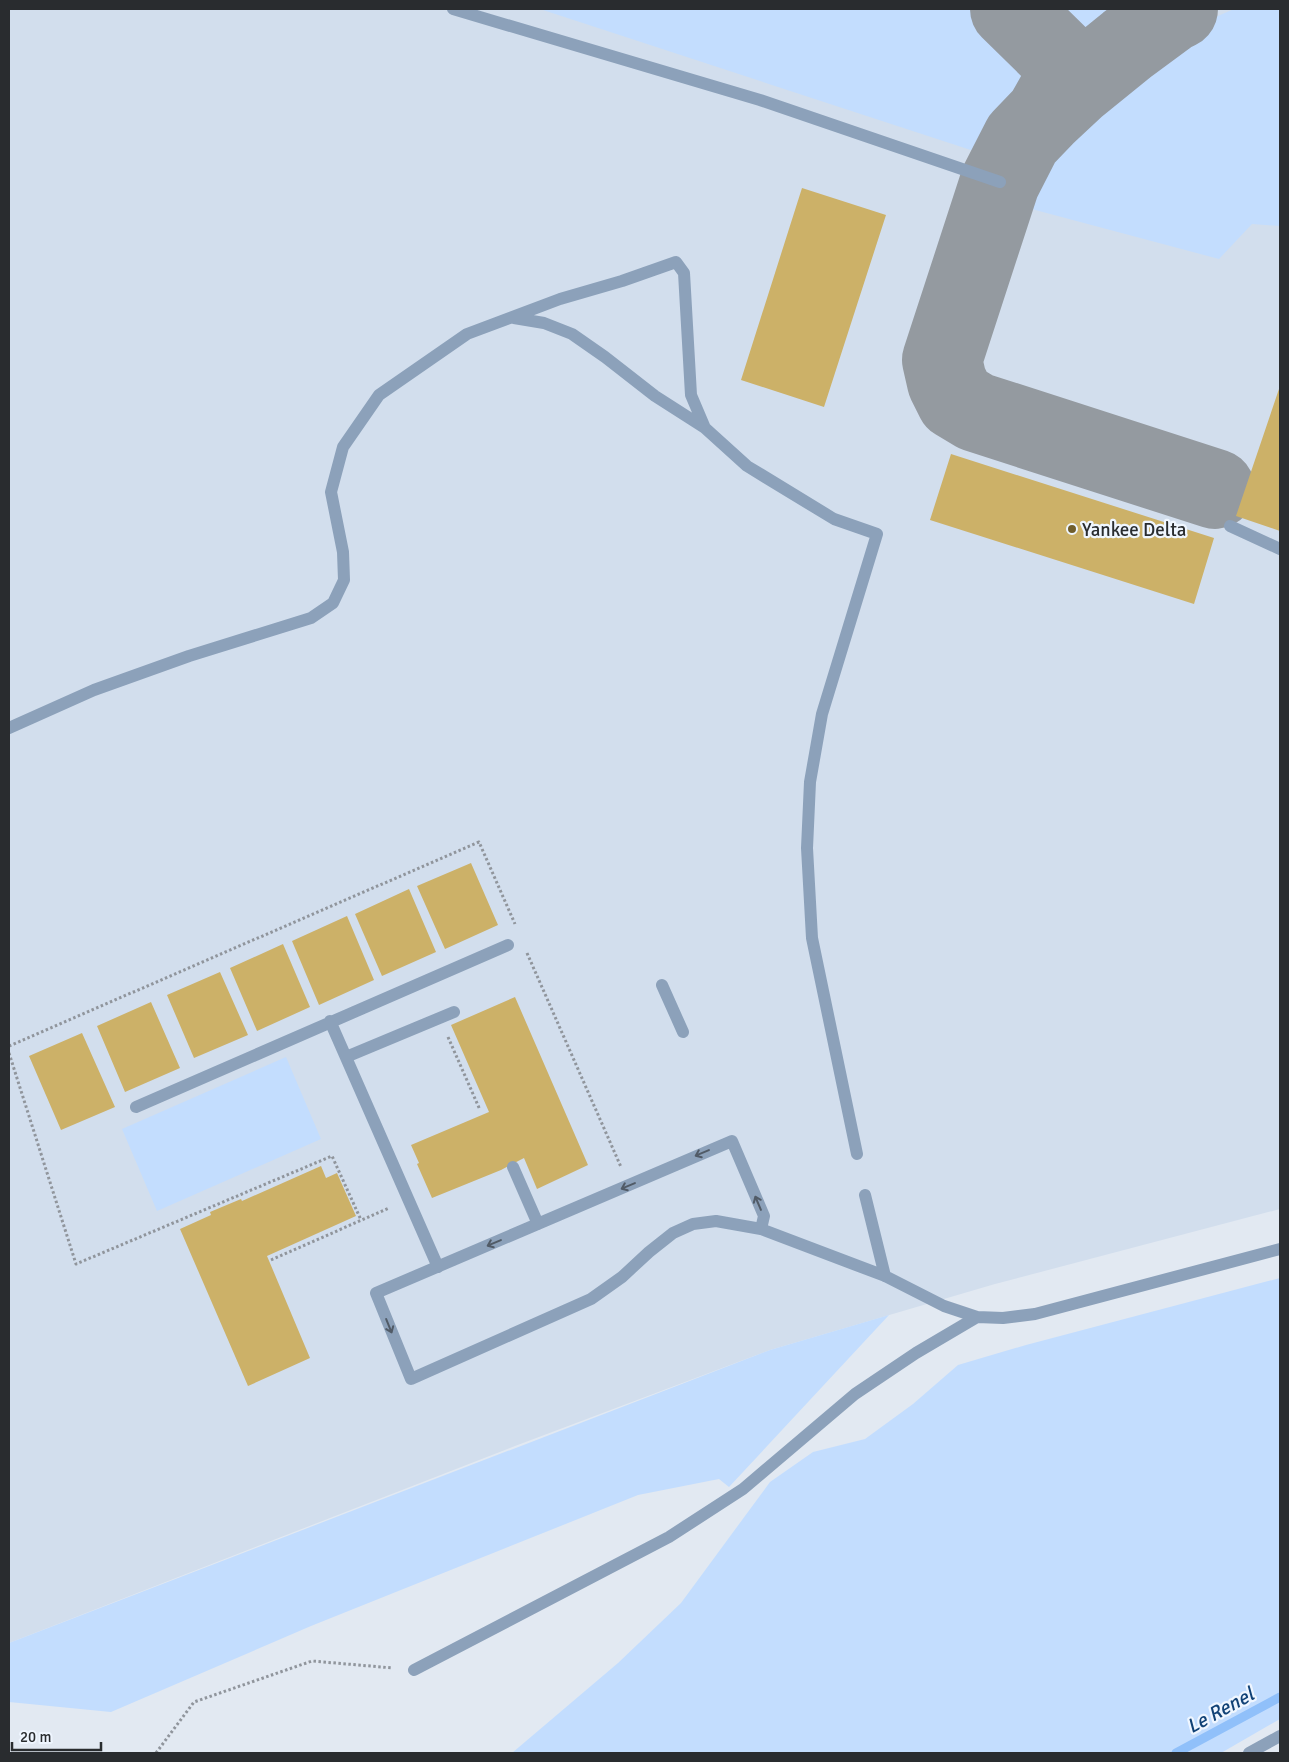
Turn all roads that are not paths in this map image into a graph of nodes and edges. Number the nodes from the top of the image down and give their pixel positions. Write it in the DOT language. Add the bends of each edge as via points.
graph roads {
  1 [pos="453,9"];
  2 [pos="1000,182"];
  3 [pos="514,318"];
  4 [pos="705,428"];
  5 [pos="1230,526"];
  6 [pos="1280,549"];
  7 [pos="9,728"];
  8 [pos="508,945"];
  9 [pos="662,985"];
  10 [pos="454,1012"];
  11 [pos="330,1021"];
  12 [pos="683,1032"];
  13 [pos="346,1057"];
  14 [pos="136,1107"];
  15 [pos="857,1154"];
  16 [pos="513,1167"];
  17 [pos="866,1195"];
  18 [pos="538,1224"];
  19 [pos="761,1229"];
  20 [pos="1280,1249"];
  21 [pos="438,1267"];
  22 [pos="885,1276"];
  23 [pos="977,1317"];
  24 [pos="414,1670"];
  25 [pos="1280,1736"];
  26 [pos="1249,1753"];
  1 -- 2 [label="lane" via="760,100"];
  3 -- 4 [label="lane" via="544,323 572,334 655,396"];
  3 -- 4 [label="lane" via="560,299 676,262 684,273 691,395"];
  3 -- 7 [label="lane" via="467,334 379,395 343,448 331,492 343,552 344,580 333,603 311,618 94,690"];
  4 -- 15 [label="lane" via="747,466 834,519 877,534 822,714 810,782 807,848 812,938"];
  5 -- 6 [label="lane"];
  8 -- 11 [label="lane"];
  9 -- 12 [label="lane"];
  10 -- 13 [label="lane"];
  11 -- 13 [label="lane"];
  11 -- 14 [label="lane"];
  13 -- 21 [label="lane"];
  16 -- 18 [label="lane"];
  17 -- 22 [label="lane"];
  19 -- 18 [label="lane, one-way" via="764,1216 732,1141"];
  18 -- 21 [label="lane, one-way"];
  21 -- 19 [label="lane, one-way" via="376,1294 411,1379 591,1299 622,1278 673,1233 694,1224 716,1221"];
  19 -- 22 [label="lane"];
  20 -- 23 [label="lane" via="1036,1314"];
  22 -- 23 [label="lane" via="944,1306"];
  23 -- 24 [label="lane" via="855,1394 743,1489 669,1537"];
  25 -- 26 [label="lane"];
}
